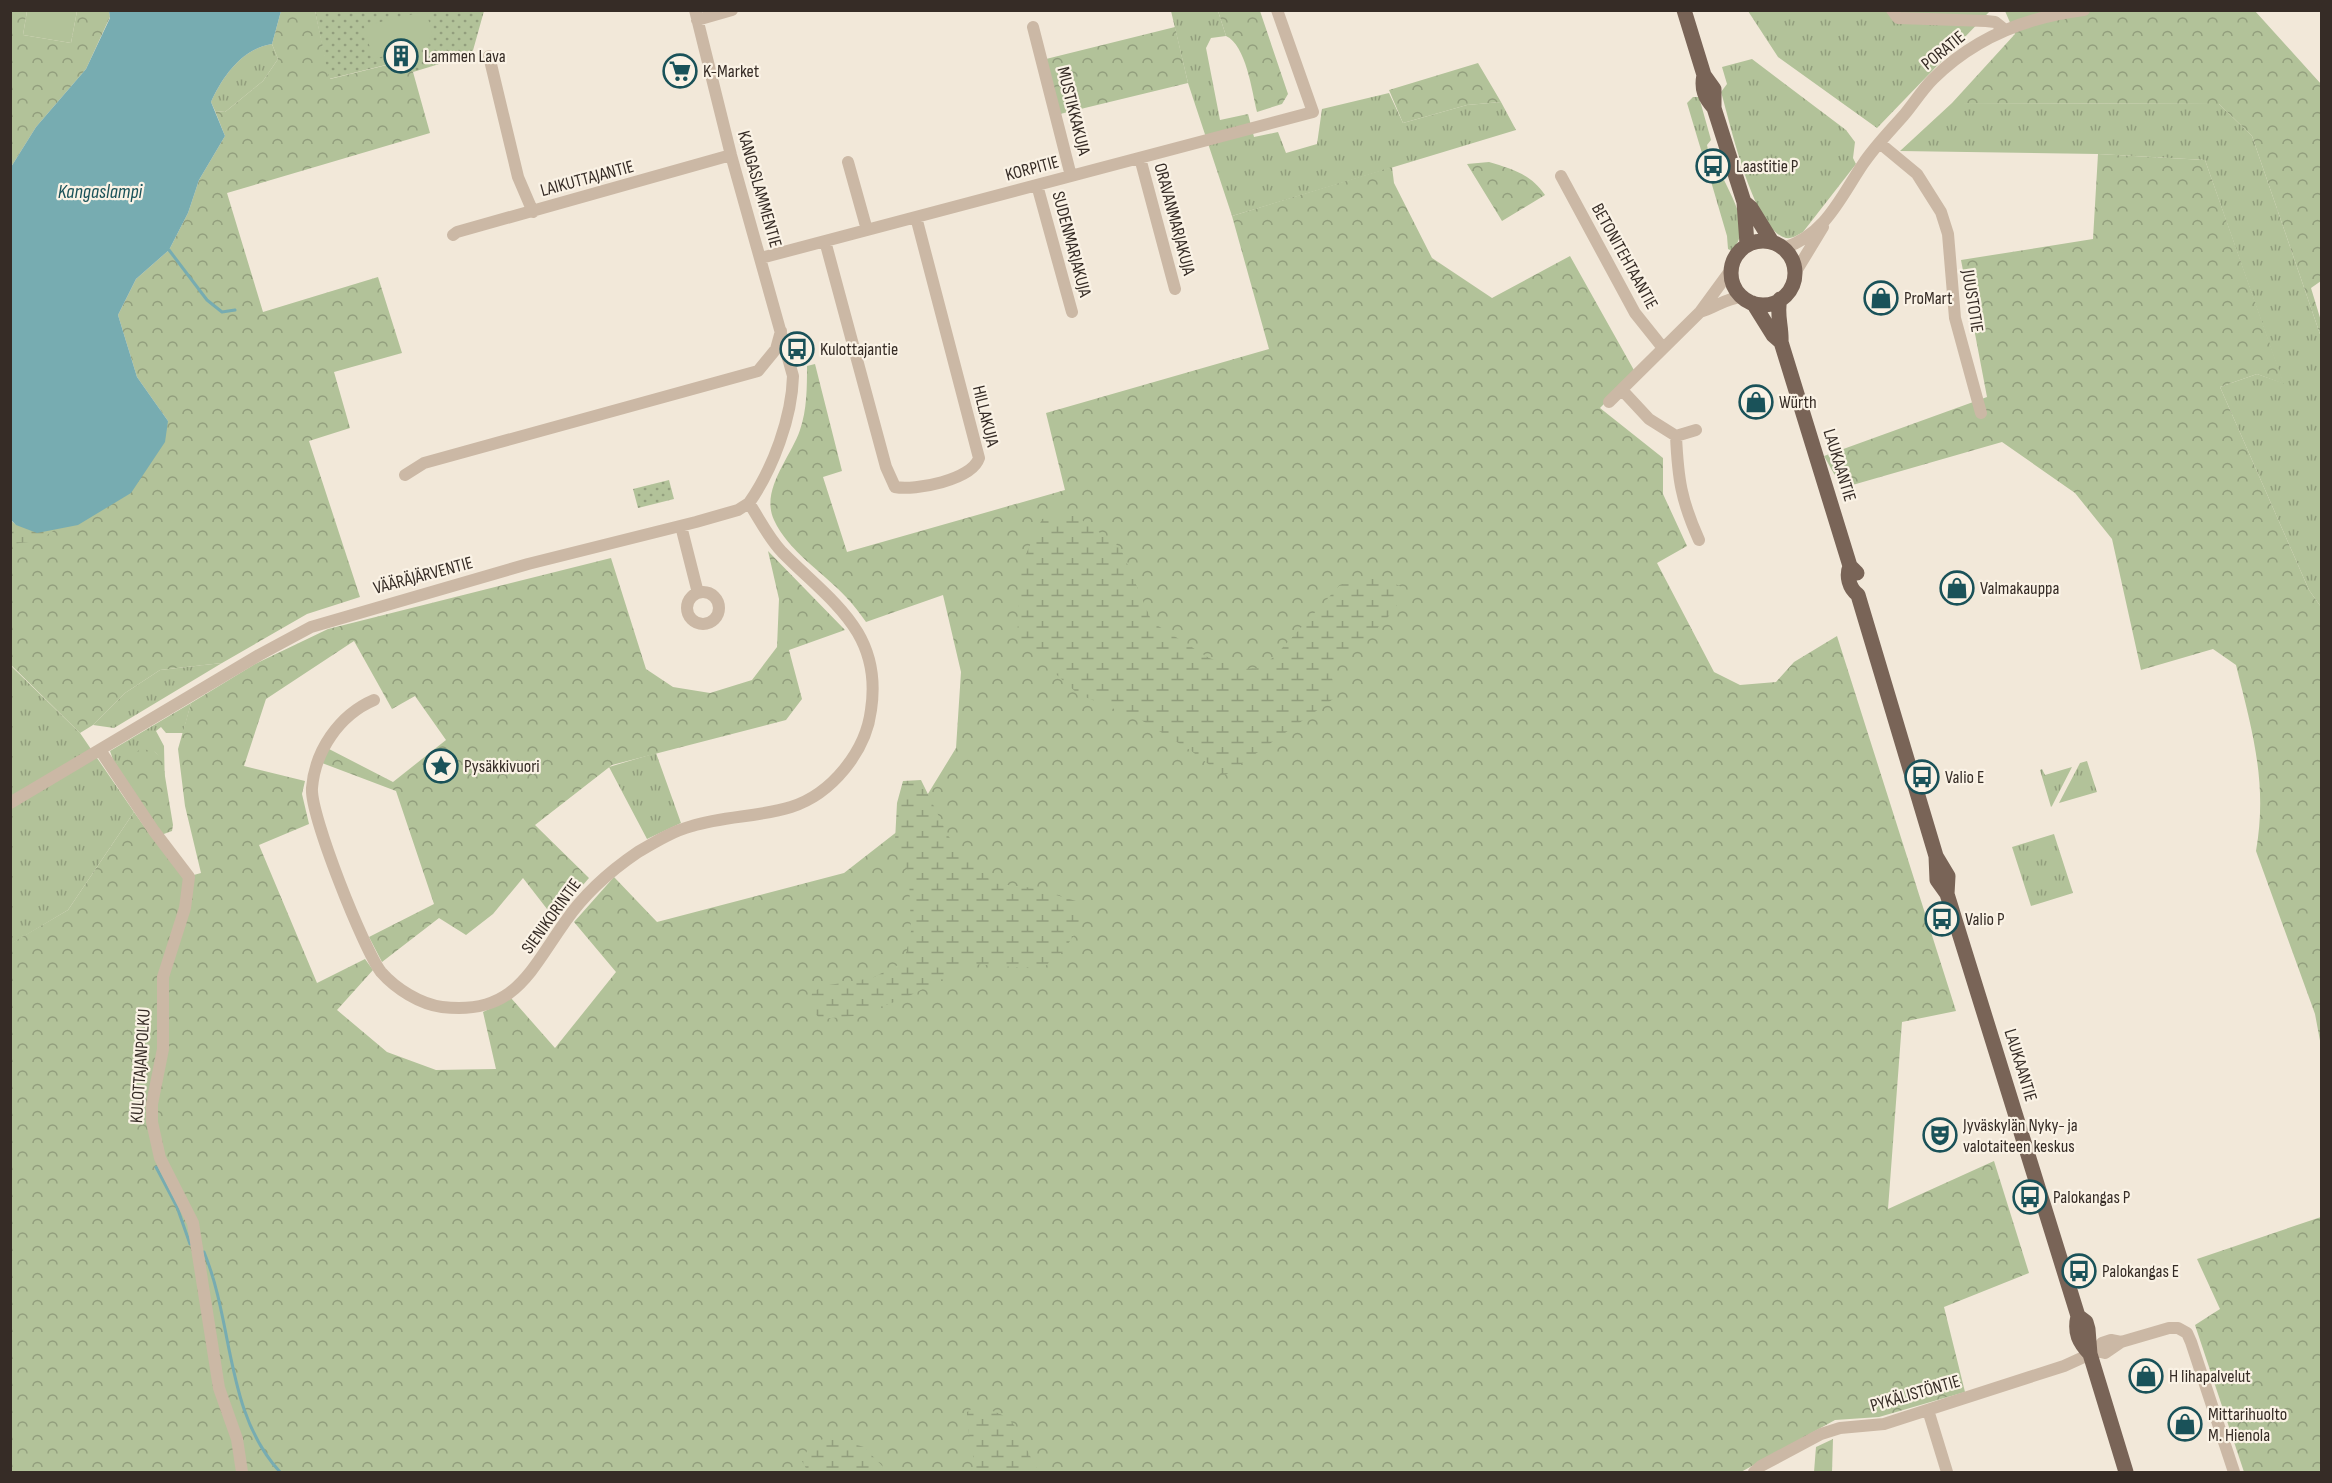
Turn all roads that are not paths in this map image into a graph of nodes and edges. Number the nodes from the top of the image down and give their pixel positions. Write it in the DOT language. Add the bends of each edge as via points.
graph roads {
  1 [pos="732,10"];
  2 [pos="1277,10"];
  3 [pos="1684,10"];
  4 [pos="1892,10"];
  5 [pos="2084,10"];
  6 [pos="696,15"];
  7 [pos="1034,27"];
  8 [pos="2005,30"];
  9 [pos="489,56"];
  10 [pos="1905,114"];
  11 [pos="1883,147"];
  12 [pos="731,155"];
  13 [pos="1140,158"];
  14 [pos="849,168"];
  15 [pos="1071,176"];
  16 [pos="1561,176"];
  17 [pos="1037,185"];
  18 [pos="1846,195"];
  19 [pos="1744,202"];
  20 [pos="533,212"];
  21 [pos="916,217"];
  22 [pos="1824,223"];
  23 [pos="867,230"];
  24 [pos="453,235"];
  25 [pos="825,242"];
  26 [pos="1747,244"];
  27 [pos="1778,245"];
  28 [pos="761,258"];
  29 [pos="1731,271"];
  30 [pos="1795,273"];
  31 [pos="1175,289"];
  32 [pos="1780,299"];
  33 [pos="1747,300"];
  34 [pos="1072,312"];
  35 [pos="1700,312"];
  36 [pos="781,330"];
  37 [pos="1781,342"];
  38 [pos="1663,348"];
  39 [pos="1622,390"];
  40 [pos="1609,402"];
  41 [pos="1981,413"];
  42 [pos="1696,430"];
  43 [pos="1676,436"];
  44 [pos="405,475"];
  45 [pos="749,503"];
  46 [pos="681,526"];
  47 [pos="1700,540"];
  48 [pos="698,593"];
  49 [pos="374,700"];
  50 [pos="100,750"];
  51 [pos="10,803"];
  52 [pos="2094,1352"];
  53 [pos="1928,1410"];
  54 [pos="242,1473"];
  55 [pos="1754,1473"];
  56 [pos="1947,1473"];
  57 [pos="2127,1473"];
  58 [pos="2234,1473"];
  1 -- 6 [label="street"];
  2 -- 13 [label="street, KORPITIE" via="1313,112"];
  3 -- 19 [label="main road" via="1704,75 1706,100 1714,108"];
  4 -- 8 [label="street" via="1898,18 1995,22"];
  5 -- 8 [label="street, PORATIE"];
  6 -- 12 [label="street, KANGASLAMMENTIE"];
  7 -- 15 [label="street, MUSTIKKAKUJA"];
  8 -- 10 [label="street, PORATIE" via="1962,54 1932,80"];
  9 -- 20 [label="street" via="518,177"];
  10 -- 11 [label="street, PORATIE"];
  10 -- 18 [label="street, PORATIE" via="1863,164"];
  11 -- 18 [label="street, PORATIE"];
  11 -- 41 [label="street, JUUSTOTIE" via="1917,174 1941,212 1948,234 1955,318"];
  12 -- 20 [label="street, LAIKUTTAJANTIE"];
  12 -- 28 [label="street, KANGASLAMMENTIE"];
  13 -- 15 [label="street, KORPITIE"];
  13 -- 31 [label="street, ORAVANMARJAKUJA"];
  14 -- 23 [label="street"];
  15 -- 17 [label="street, KORPITIE"];
  16 -- 38 [label="street, BETONITEHTAANTIE" via="1635,313"];
  17 -- 21 [label="street, KORPITIE"];
  17 -- 34 [label="street, SUDENMARJAKUJA"];
  18 -- 22 [label="street, PORATIE"];
  19 -- 26 [label="main road"];
  19 -- 27 [label="main road"];
  20 -- 24 [label="street, LAIKUTTAJANTIE"];
  21 -- 23 [label="street, KORPITIE"];
  21 -- 25 [label="street, HILLAKUJA" via="979,458 977,465 957,477 907,489 895,487 886,467"];
  22 -- 27 [label="street, PORATIE" via="1799,242"];
  22 -- 30 [label="street, PORATIE"];
  23 -- 25 [label="street, KORPITIE"];
  25 -- 28 [label="street, KORPITIE"];
  26 -- 27 [label="main road" via="1755,241"];
  26 -- 29 [label="main road" via="1735,256"];
  27 -- 30 [label="main road" via="1790,255"];
  28 -- 36 [label="street, KANGASLAMMENTIE"];
  29 -- 33 [label="main road" via="1733,285"];
  29 -- 35 [label="street"];
  30 -- 32 [label="main road" via="1788,292"];
  32 -- 33 [label="main road" via="1772,304"];
  32 -- 37 [label="main road, LAUKAANTIE"];
  33 -- 35 [label="street" via="1724,300"];
  33 -- 37 [label="main road, LAUKAANTIE"];
  35 -- 38 [label="street"];
  36 -- 44 [label="street" via="776,349 759,371 424,463"];
  36 -- 45 [label="street, KANGASLAMMENTIE" via="793,376 791,405 784,430"];
  37 -- 52 [label="main road, LAUKAANTIE" via="1850,566 1847,573 1852,590 1858,595 1936,856 1937,880 1947,894 2078,1316 2076,1333 2080,1342"];
  38 -- 39 [label="street"];
  39 -- 40 [label="street"];
  39 -- 43 [label="street" via="1648,419"];
  42 -- 43 [label="street"];
  43 -- 47 [label="street" via="1684,509"];
  45 -- 46 [label="street, VÄÄRÄJÄRVENTIE" via="738,510"];
  45 -- 49 [label="street, SIENIKORINTIE" via="766,533 832,598 863,640 873,689 871,712 861,741 835,779 794,806 690,826 634,855 592,889 520,985 490,1003 470,1008 440,1007 417,999 381,971 365,944 317,819 312,793 319,759 337,727"];
  46 -- 48 [label="street"];
  46 -- 50 [label="street, VÄÄRÄJÄRVENTIE" via="331,619 259,655"];
  50 -- 51 [label="street, VÄÄRÄJÄRVENTIE"];
  50 -- 54 [label="street, KULOTTAJANPOLKU" via="189,877 186,908 163,977 162,1056 152,1122 160,1158 193,1223 219,1388 237,1439"];
  52 -- 53 [label="street, PYKÄLISTÖNTIE" via="2064,1366"];
  52 -- 57 [label="main road, LAUKAANTIE"];
  52 -- 58 [label="street, PYKÄLISTÖNTIE" via="2111,1340 2121,1342 2169,1328 2187,1334"];
  53 -- 55 [label="street, PYKÄLISTÖNTIE" via="1884,1424 1821,1434"];
  53 -- 56 [label="street"];
}
